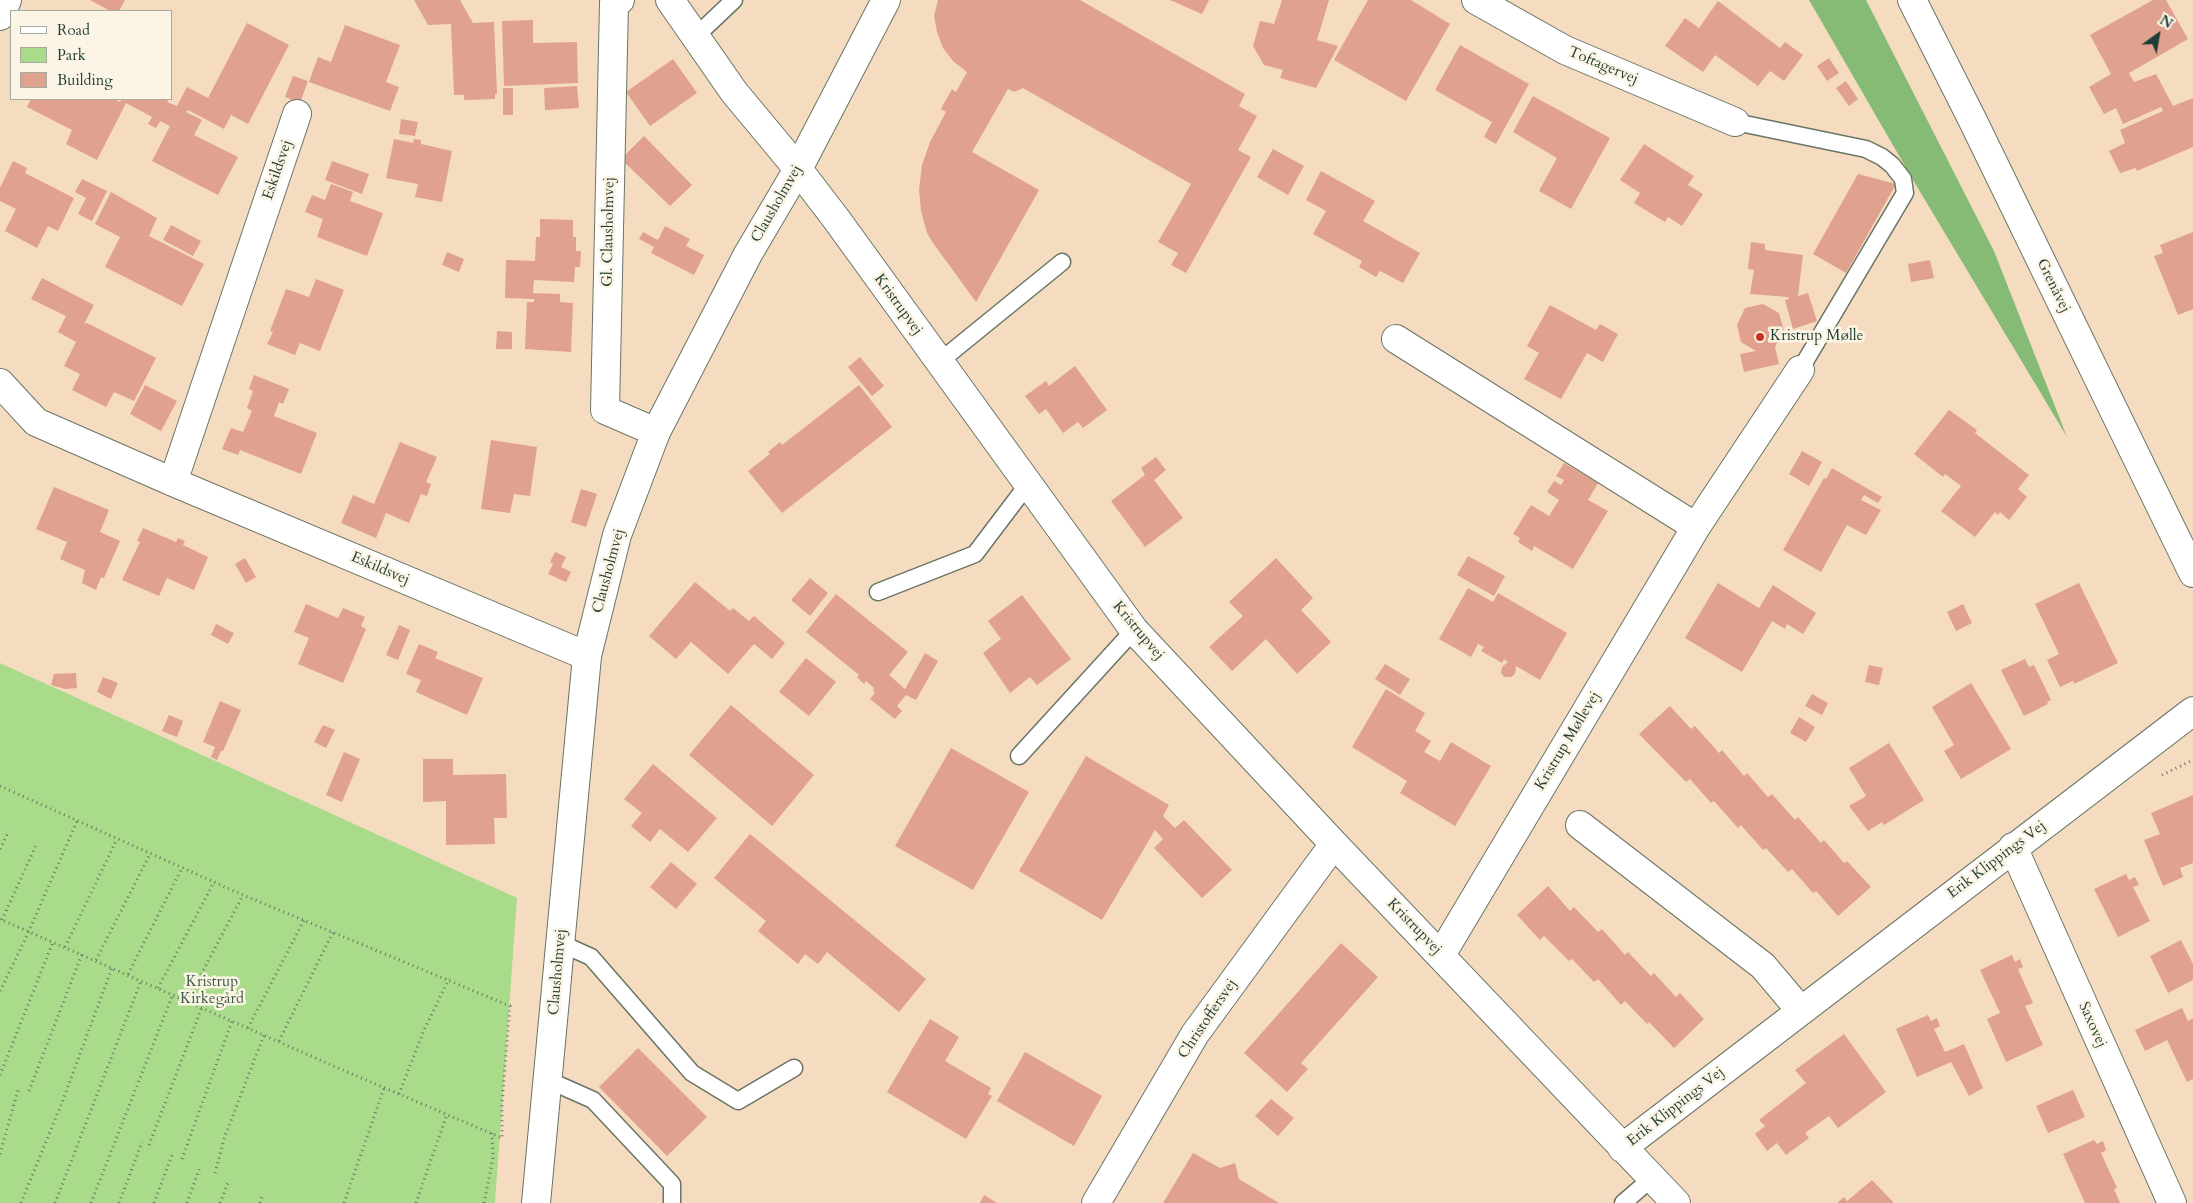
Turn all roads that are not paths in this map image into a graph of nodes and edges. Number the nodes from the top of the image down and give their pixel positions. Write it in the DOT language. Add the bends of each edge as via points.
graph roads {
  1 [pos="7,0"];
  2 [pos="620,0"];
  3 [pos="670,0"];
  4 [pos="734,0"];
  5 [pos="886,0"];
  6 [pos="1476,0"];
  7 [pos="1912,0"];
  8 [pos="0,16"];
  9 [pos="695,37"];
  10 [pos="297,114"];
  11 [pos="1735,122"];
  12 [pos="798,169"];
  13 [pos="1062,262"];
  14 [pos="1396,339"];
  15 [pos="939,362"];
  16 [pos="1800,370"];
  17 [pos="0,383"];
  18 [pos="656,432"];
  19 [pos="173,482"];
  20 [pos="1028,484"];
  21 [pos="1696,527"];
  22 [pos="2193,573"];
  23 [pos="878,592"];
  24 [pos="1134,630"];
  25 [pos="587,656"];
  26 [pos="2193,711"];
  27 [pos="1019,756"];
  28 [pos="1580,825"];
  29 [pos="1334,844"];
  30 [pos="2013,847"];
  31 [pos="560,943"];
  32 [pos="1441,955"];
  33 [pos="1801,1011"];
  34 [pos="794,1068"];
  35 [pos="548,1080"];
  36 [pos="1622,1148"];
  37 [pos="1652,1178"];
  38 [pos="536,1203"];
  39 [pos="672,1203"];
  40 [pos="1096,1203"];
  41 [pos="1623,1203"];
  42 [pos="1676,1203"];
  43 [pos="2172,1203"];
  1 -- 8 [label="street"];
  2 -- 18 [label="street, Gl. Clausholmvej" via="614,3 605,410"];
  3 -- 9 [label="street, Kristrupvej"];
  4 -- 9 [label="lane"];
  5 -- 12 [label="street, Clausholmvej"];
  6 -- 11 [label="street, Toftagervej" via="1565,50"];
  7 -- 22 [label="street, Grenåvej"];
  9 -- 12 [label="street, Kristrupvej" via="755,119"];
  10 -- 19 [label="street, Eskildsvej"];
  11 -- 16 [label="lane" via="1866,149 1892,165 1903,179 1905,193"];
  12 -- 15 [label="street, Kristrupvej"];
  12 -- 18 [label="street, Clausholmvej" via="748,254"];
  13 -- 15 [label="lane"];
  14 -- 21 [label="street"];
  15 -- 20 [label="street, Kristrupvej"];
  16 -- 21 [label="street, Kristrup Møllevej"];
  17 -- 19 [label="street, Eskildsvej" via="36,422"];
  18 -- 25 [label="street, Clausholmvej" via="617,535"];
  19 -- 25 [label="street, Eskildsvej"];
  20 -- 23 [label="lane" via="975,554"];
  20 -- 24 [label="street, Kristrupvej"];
  21 -- 32 [label="street, Kristrup Møllevej"];
  24 -- 27 [label="lane"];
  24 -- 29 [label="street, Kristrupvej"];
  25 -- 31 [label="street, Clausholmvej"];
  26 -- 30 [label="street, Erik Klippings Vej"];
  28 -- 33 [label="street" via="1763,966"];
  29 -- 32 [label="street, Kristrupvej"];
  29 -- 40 [label="street, Christoffersvej" via="1195,1034"];
  30 -- 33 [label="street, Erik Klippings Vej"];
  30 -- 43 [label="street, Saxovej"];
  31 -- 34 [label="lane" via="591,957 692,1073 738,1101"];
  31 -- 35 [label="street, Clausholmvej"];
  32 -- 36 [label="street, Kristrupvej"];
  33 -- 36 [label="street, Erik Klippings Vej"];
  35 -- 38 [label="street, Clausholmvej"];
  35 -- 39 [label="lane" via="593,1100 672,1184"];
  36 -- 37 [label="street, Kristrupvej"];
  37 -- 41 [label="lane"];
  37 -- 42 [label="street, Kristrupvej"];
}
